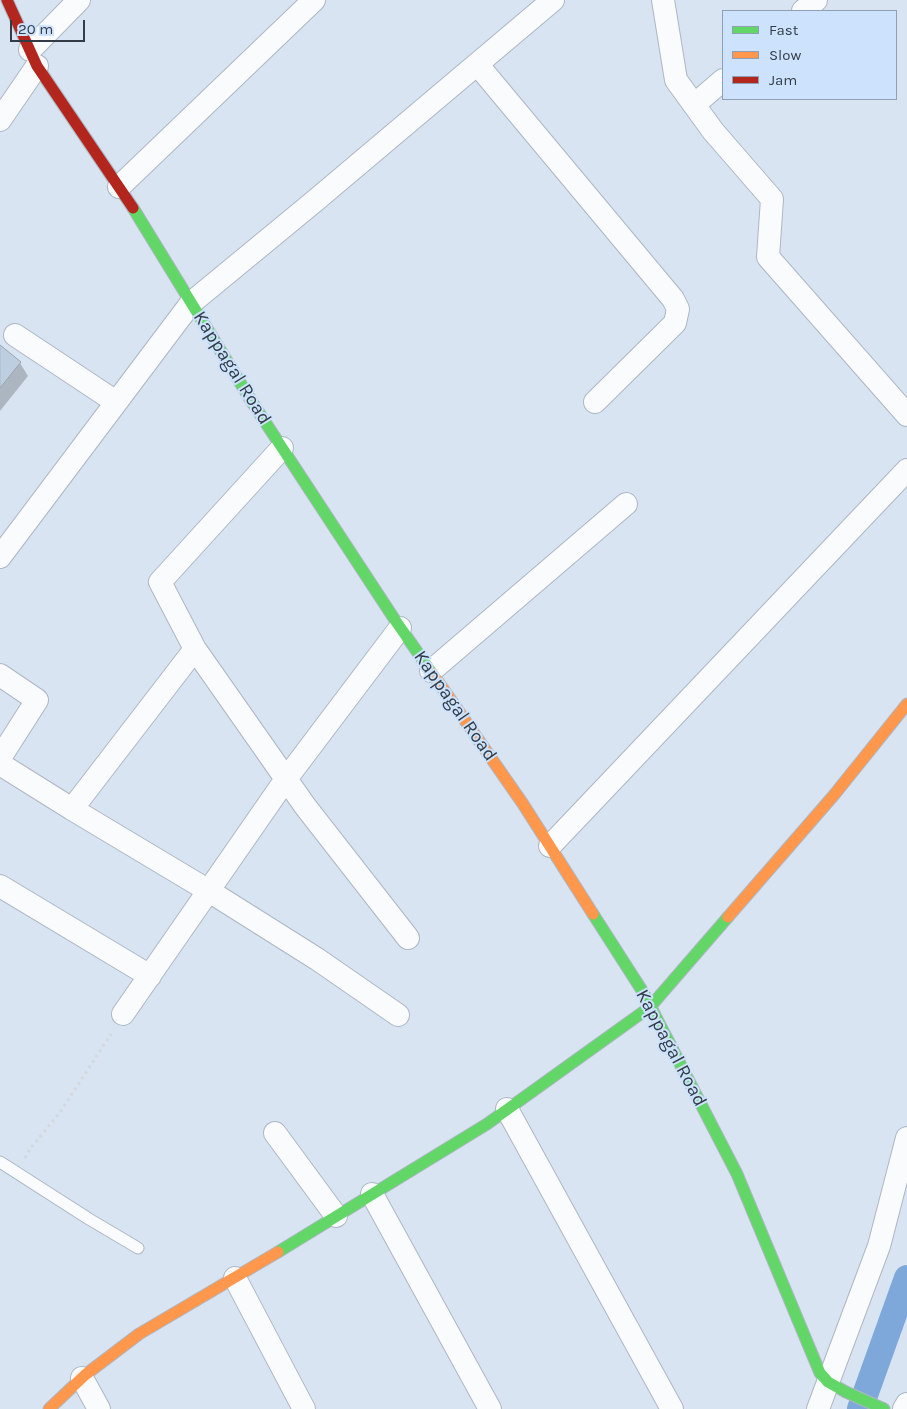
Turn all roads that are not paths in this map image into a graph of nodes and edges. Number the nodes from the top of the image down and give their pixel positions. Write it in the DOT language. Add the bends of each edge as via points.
graph roads {
  1 [pos="7,0"];
  2 [pos="79,0"];
  3 [pos="314,0"];
  4 [pos="553,0"];
  5 [pos="663,0"];
  6 [pos="816,0"];
  7 [pos="804,10"];
  8 [pos="33,58"];
  9 [pos="477,64"];
  10 [pos="722,81"];
  11 [pos="694,105"];
  12 [pos="0,120"];
  13 [pos="119,187"];
  14 [pos="191,303"];
  15 [pos="15,334"];
  16 [pos="116,402"];
  17 [pos="595,402"];
  18 [pos="907,414"];
  19 [pos="282,448"];
  20 [pos="907,470"];
  21 [pos="626,504"];
  22 [pos="0,557"];
  23 [pos="400,628"];
  24 [pos="194,649"];
  25 [pos="431,671"];
  26 [pos="0,675"];
  27 [pos="907,704"];
  28 [pos="0,758"];
  29 [pos="0,764"];
  30 [pos="286,779"];
  31 [pos="72,809"];
  32 [pos="550,846"];
  33 [pos="0,886"];
  34 [pos="209,891"];
  35 [pos="408,938"];
  36 [pos="150,976"];
  37 [pos="650,1007"];
  38 [pos="123,1014"];
  39 [pos="398,1015"];
  40 [pos="507,1109"];
  41 [pos="275,1133"];
  42 [pos="907,1138"];
  43 [pos="0,1162"];
  44 [pos="372,1194"];
  45 [pos="336,1216"];
  46 [pos="138,1248"];
  47 [pos="234,1278"];
  48 [pos="82,1378"];
  49 [pos="837,1387"];
  50 [pos="907,1404"];
  51 [pos="49,1409"];
  52 [pos="99,1409"];
  53 [pos="304,1409"];
  54 [pos="490,1409"];
  55 [pos="672,1409"];
  56 [pos="818,1409"];
  57 [pos="884,1409"];
  58 [pos="904,1409"];
  1 -- 8 [label="main road, Kappagal Road"];
  2 -- 8 [label="street"];
  3 -- 13 [label="street"];
  4 -- 9 [label="street"];
  5 -- 11 [label="street" via="676,80"];
  6 -- 7 [label="street"];
  8 -- 12 [label="street"];
  8 -- 13 [label="main road, Kappagal Road"];
  9 -- 14 [label="street"];
  9 -- 17 [label="street" via="678,309 675,323"];
  10 -- 11 [label="street"];
  11 -- 18 [label="street" via="772,199 768,257"];
  13 -- 14 [label="main road, Kappagal Road"];
  14 -- 16 [label="street"];
  14 -- 19 [label="main road, Kappagal Road"];
  15 -- 16 [label="street"];
  16 -- 22 [label="street"];
  19 -- 23 [label="main road, Kappagal Road"];
  19 -- 24 [label="street" via="160,582"];
  20 -- 32 [label="street"];
  21 -- 25 [label="street"];
  23 -- 25 [label="main road, Kappagal Road"];
  23 -- 30 [label="street"];
  24 -- 30 [label="street"];
  24 -- 31 [label="street"];
  25 -- 32 [label="main road, Kappagal Road"];
  26 -- 28 [label="street" via="36,700"];
  27 -- 37 [label="main road" via="834,795"];
  29 -- 31 [label="street"];
  30 -- 34 [label="street"];
  30 -- 35 [label="street"];
  31 -- 34 [label="street"];
  32 -- 37 [label="main road, Kappagal Road"];
  33 -- 36 [label="street"];
  34 -- 36 [label="street"];
  34 -- 39 [label="street"];
  36 -- 38 [label="street"];
  37 -- 40 [label="main road"];
  37 -- 49 [label="main road, Kappagal Road" via="737,1174 820,1373"];
  40 -- 44 [label="main road"];
  40 -- 55 [label="street"];
  41 -- 45 [label="street"];
  42 -- 49 [label="street"];
  43 -- 46 [label="lane"];
  44 -- 45 [label="main road"];
  44 -- 54 [label="street"];
  45 -- 47 [label="main road"];
  47 -- 48 [label="main road" via="139,1334"];
  47 -- 53 [label="street"];
  48 -- 51 [label="main road"];
  48 -- 52 [label="street"];
  49 -- 56 [label="street"];
  49 -- 57 [label="main road"];
  50 -- 58 [label="street"];
}
